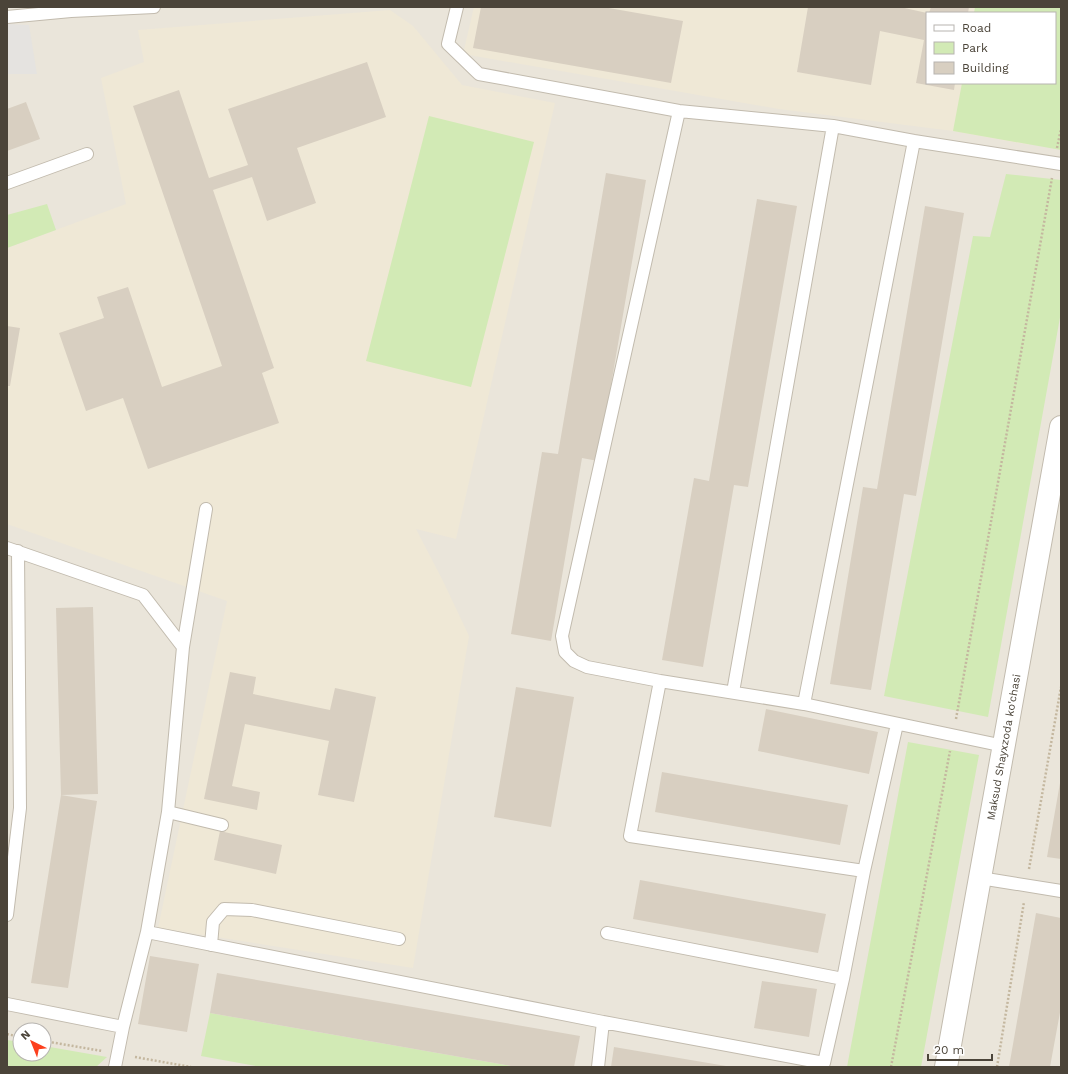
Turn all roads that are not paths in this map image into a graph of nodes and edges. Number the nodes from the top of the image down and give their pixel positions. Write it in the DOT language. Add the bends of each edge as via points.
graph roads {
  1 [pos="154,7"];
  2 [pos="457,7"];
  3 [pos="7,17"];
  4 [pos="679,111"];
  5 [pos="832,126"];
  6 [pos="914,141"];
  7 [pos="87,154"];
  8 [pos="1058,163"];
  9 [pos="7,183"];
  10 [pos="1061,427"];
  11 [pos="206,509"];
  12 [pos="13,549"];
  13 [pos="183,647"];
  14 [pos="660,681"];
  15 [pos="733,692"];
  16 [pos="804,704"];
  17 [pos="897,724"];
  18 [pos="1004,746"];
  19 [pos="168,812"];
  20 [pos="222,825"];
  21 [pos="864,870"];
  22 [pos="980,878"];
  23 [pos="1061,890"];
  24 [pos="7,914"];
  25 [pos="147,932"];
  26 [pos="607,933"];
  27 [pos="399,938"];
  28 [pos="211,945"];
  29 [pos="843,978"];
  30 [pos="7,1004"];
  31 [pos="603,1022"];
  32 [pos="123,1027"];
  33 [pos="115,1067"];
  34 [pos="598,1067"];
  35 [pos="946,1067"];
  1 -- 3 [label="lane"];
  2 -- 4 [label="lane" via="448,44 478,74"];
  4 -- 5 [label="lane"];
  4 -- 14 [label="lane" via="562,636 565,652 574,661 587,667"];
  5 -- 6 [label="lane"];
  5 -- 15 [label="lane"];
  6 -- 8 [label="lane"];
  6 -- 16 [label="lane"];
  7 -- 9 [label="lane"];
  10 -- 18 [label="street, Maksud Shayxzoda ko'chasi"];
  11 -- 13 [label="lane"];
  12 -- 13 [label="lane" via="143,595"];
  12 -- 24 [label="lane" via="20,808"];
  13 -- 19 [label="lane"];
  14 -- 15 [label="lane"];
  14 -- 21 [label="lane" via="630,836"];
  15 -- 16 [label="lane"];
  16 -- 17 [label="lane"];
  17 -- 18 [label="lane"];
  17 -- 21 [label="lane"];
  18 -- 22 [label="street, Maksud Shayxzoda ko'chasi"];
  19 -- 20 [label="lane"];
  19 -- 25 [label="lane"];
  21 -- 29 [label="lane"];
  22 -- 23 [label="lane"];
  22 -- 35 [label="street, Maksud Shayxzoda ko'chasi"];
  25 -- 28 [label="lane"];
  25 -- 32 [label="lane"];
  26 -- 29 [label="lane"];
  27 -- 28 [label="lane" via="252,910 224,909 213,922"];
  28 -- 31 [label="lane"];
  29 -- 31 [label="lane" via="824,1064"];
  30 -- 32 [label="lane"];
  31 -- 34 [label="lane"];
  32 -- 33 [label="lane"];
}
